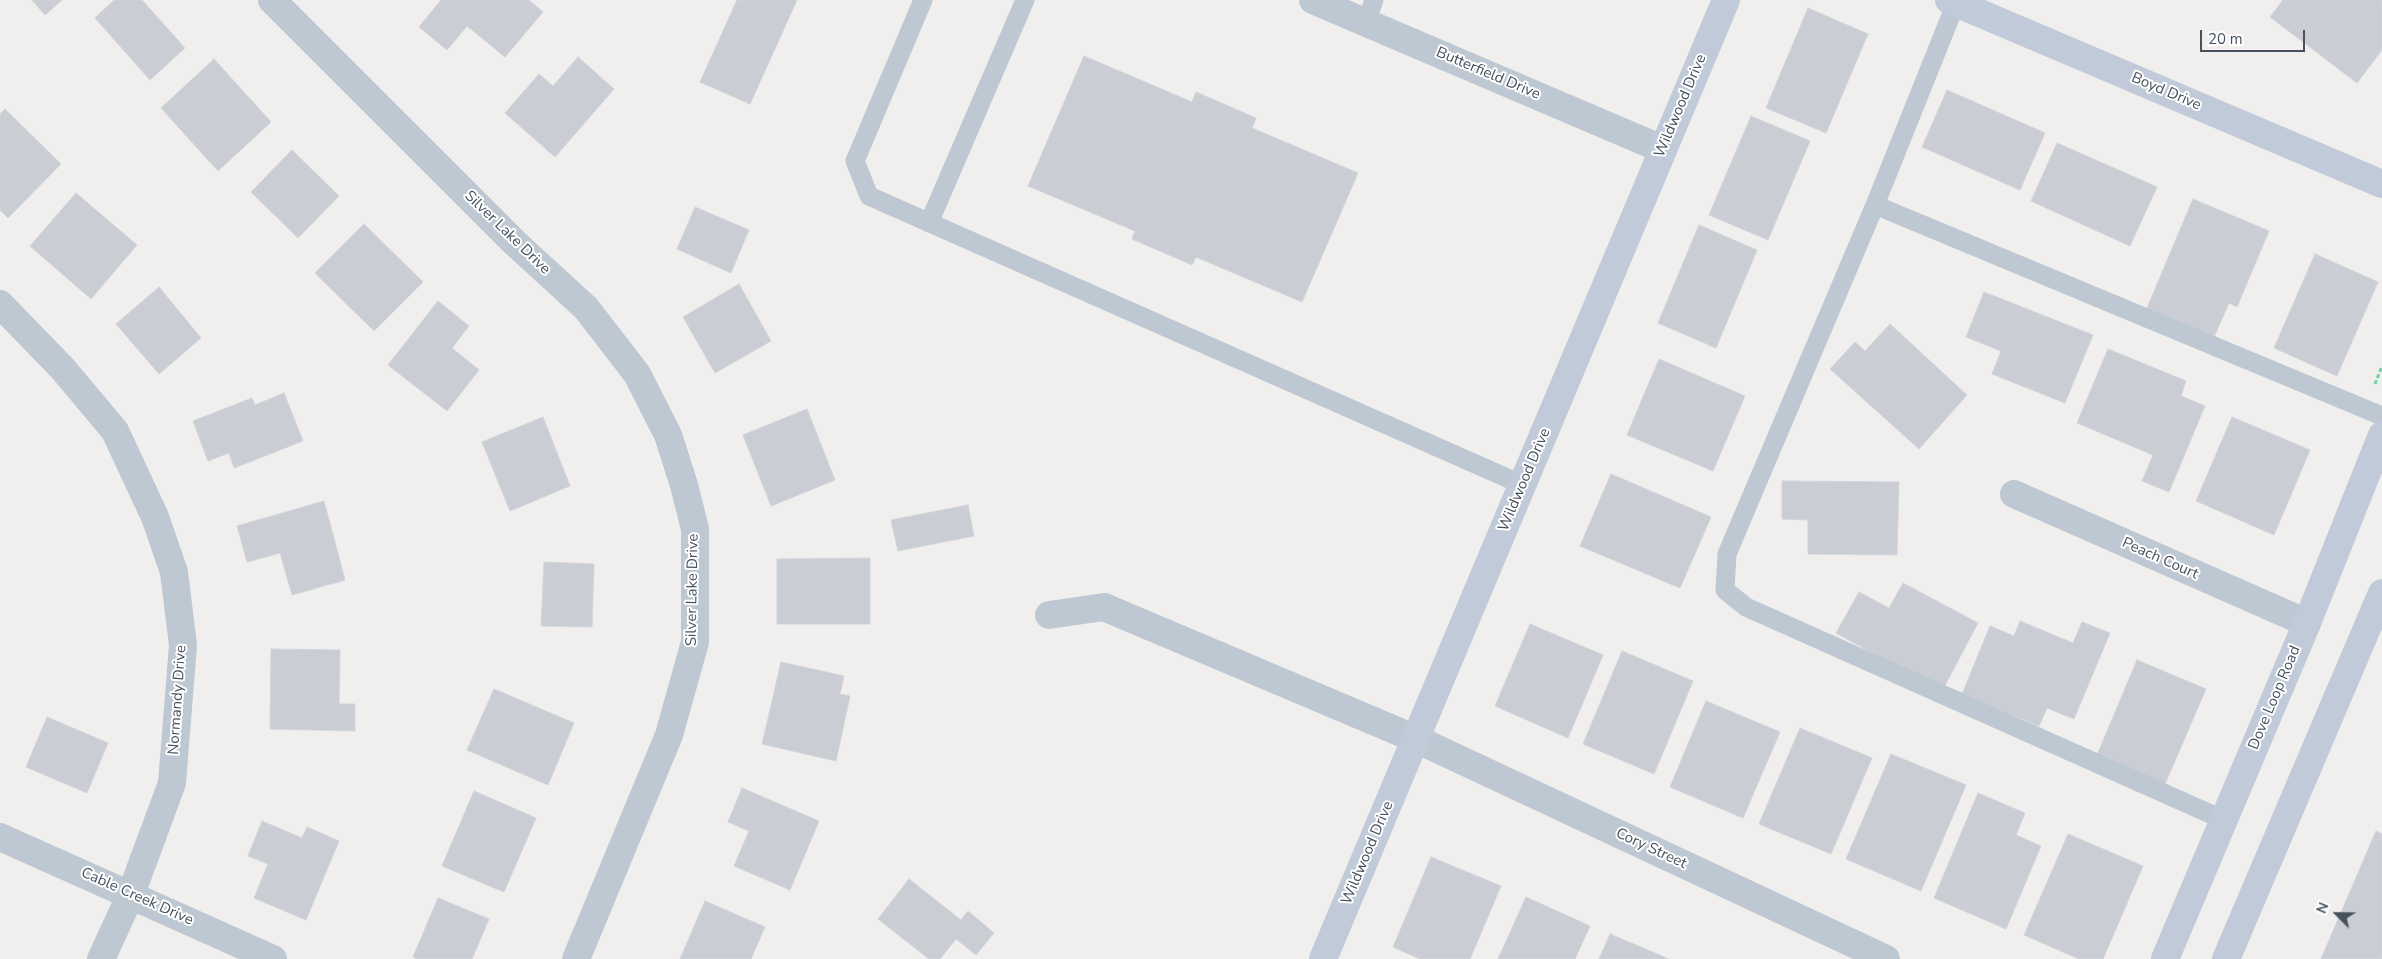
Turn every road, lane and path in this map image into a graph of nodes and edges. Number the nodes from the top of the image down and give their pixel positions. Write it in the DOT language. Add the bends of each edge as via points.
graph roads {
  1 [pos="272,0"];
  2 [pos="923,0"];
  3 [pos="1025,0"];
  4 [pos="1314,0"];
  5 [pos="1726,0"];
  6 [pos="1953,2"];
  7 [pos="1370,11"];
  8 [pos="1662,149"];
  9 [pos="2382,184"];
  10 [pos="1875,206"];
  11 [pos="929,223"];
  12 [pos="0,304"];
  13 [pos="2382,416"];
  14 [pos="2382,436"];
  15 [pos="1524,485"];
  16 [pos="2014,494"];
  17 [pos="2382,593"];
  18 [pos="1049,615"];
  19 [pos="2307,623"];
  20 [pos="1416,739"];
  21 [pos="2224,820"];
  22 [pos="0,837"];
  23 [pos="131,894"];
  24 [pos="101,959"];
  25 [pos="273,959"];
  26 [pos="576,959"];
  27 [pos="1323,959"];
  28 [pos="1886,959"];
  29 [pos="2165,959"];
  30 [pos="2226,959"];
  1 -- 26 [label="street, Silver Lake Drive" via="515,243 586,308 637,374 668,435 684,485 695,529 695,642 669,735"];
  2 -- 11 [label="lane" via="855,161 869,196"];
  3 -- 11 [label="lane"];
  4 -- 7 [label="street, Butterfield Drive"];
  5 -- 8 [label="street, Wildwood Drive"];
  6 -- 9 [label="street, Boyd Drive"];
  6 -- 10 [label="lane"];
  7 -- 8 [label="street, Butterfield Drive"];
  8 -- 15 [label="street, Wildwood Drive"];
  10 -- 13 [label="lane"];
  10 -- 21 [label="lane" via="1727,554 1725,590 1746,607"];
  11 -- 15 [label="lane"];
  12 -- 23 [label="street, Normandy Drive" via="63,369 115,431 155,517 174,572 183,645 172,783"];
  14 -- 19 [label="street, Dove Loop Road"];
  15 -- 20 [label="street, Wildwood Drive"];
  16 -- 19 [label="street, Peach Court"];
  17 -- 30 [label="street"];
  18 -- 20 [label="street, Cory Street" via="1104,607"];
  19 -- 21 [label="street, Dove Loop Road"];
  20 -- 27 [label="street, Wildwood Drive"];
  20 -- 28 [label="street, Cory Street"];
  21 -- 29 [label="street, Dove Loop Road"];
  22 -- 23 [label="street, Cable Creek Drive"];
  23 -- 24 [label="street, Normandy Drive"];
  23 -- 25 [label="street, Cable Creek Drive"];
}
